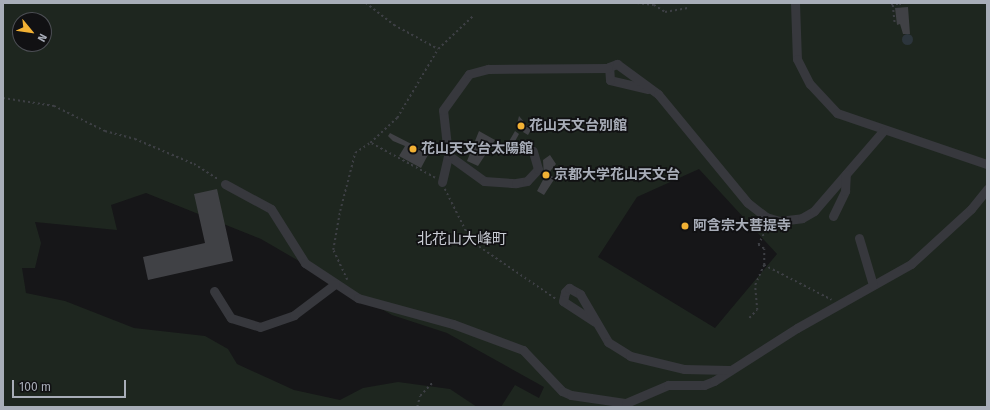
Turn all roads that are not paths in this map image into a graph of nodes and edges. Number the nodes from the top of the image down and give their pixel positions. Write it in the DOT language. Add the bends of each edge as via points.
graph roads {
  1 [pos="794,3"];
  2 [pos="608,68"];
  3 [pos="648,89"];
  4 [pos="883,131"];
  5 [pos="533,151"];
  6 [pos="448,155"];
  7 [pos="985,161"];
  8 [pos="846,174"];
  9 [pos="442,182"];
  10 [pos="225,184"];
  11 [pos="987,189"];
  12 [pos="833,216"];
  13 [pos="859,238"];
  14 [pos="335,284"];
  15 [pos="873,285"];
  16 [pos="214,291"];
  17 [pos="580,294"];
  18 [pos="570,307"];
  19 [pos="594,322"];
  20 [pos="730,370"];
  1 -- 4 [label="street" via="797,58 810,84 837,113"];
  2 -- 3 [label="street" via="617,64"];
  2 -- 3 [label="street" via="610,80"];
  2 -- 6 [label="street" via="488,69 469,74 443,110"];
  3 -- 8 [label="street" via="675,111 748,202 771,218 802,218 814,211"];
  4 -- 7 [label="street"];
  4 -- 8 [label="street"];
  5 -- 6 [label="street" via="538,170 527,181 516,184 484,180"];
  6 -- 9 [label="street"];
  8 -- 12 [label="street" via="845,191"];
  10 -- 14 [label="street" via="271,209 305,263"];
  11 -- 15 [label="street" via="971,209 911,264"];
  13 -- 15 [label="street"];
  14 -- 16 [label="street" via="294,315 260,327 231,318"];
  14 -- 20 [label="street" via="358,298 453,324 523,350 562,391 571,395 635,402 668,385 704,385"];
  15 -- 20 [label="street"];
  17 -- 18 [label="street" via="577,304"];
  17 -- 18 [label="street" via="569,288 565,292 562,301"];
  17 -- 19 [label="street"];
  18 -- 19 [label="street"];
  19 -- 20 [label="street" via="608,342 630,356 684,369"];
}
